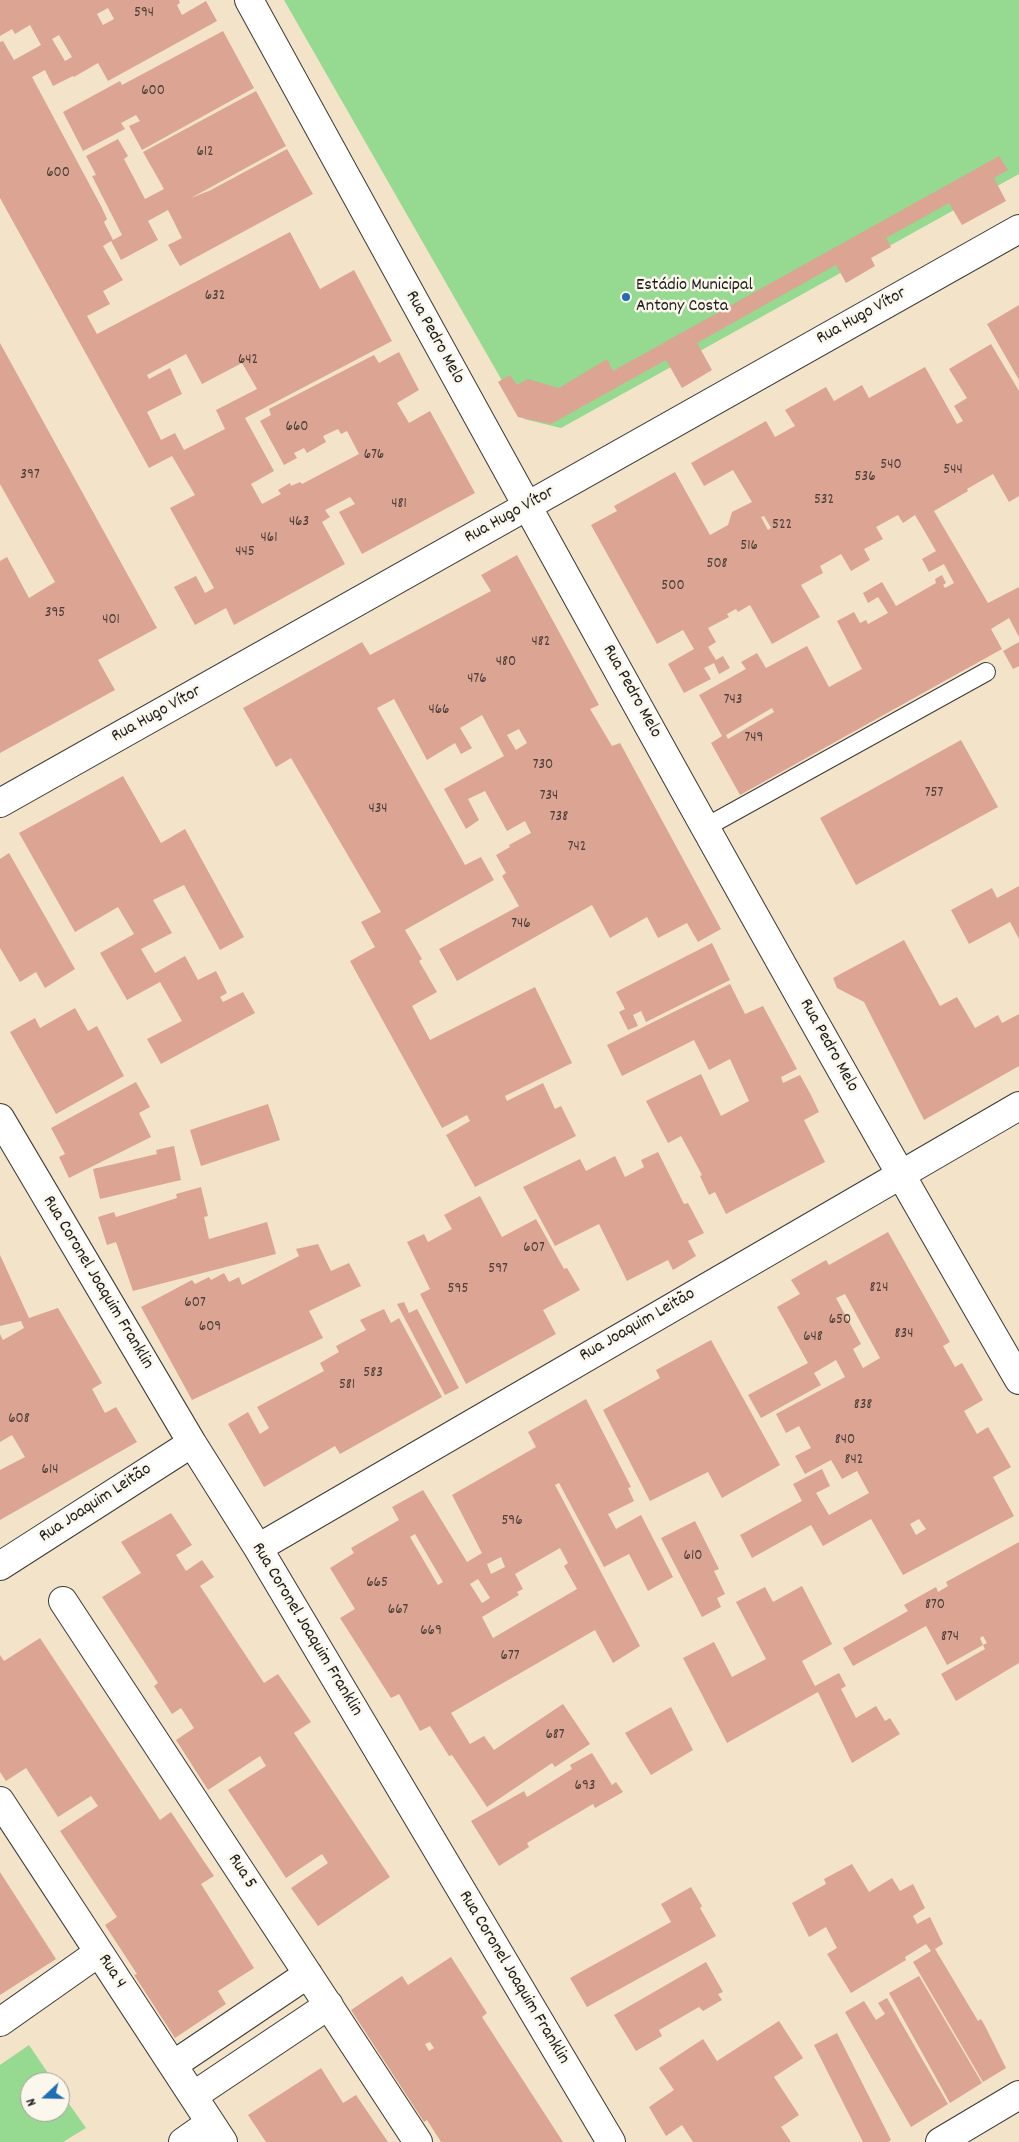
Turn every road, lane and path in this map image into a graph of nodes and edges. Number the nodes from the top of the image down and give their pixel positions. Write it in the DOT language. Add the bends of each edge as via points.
graph roads {
  1 [pos="249,0"];
  2 [pos="1019,229"];
  3 [pos="527,506"];
  4 [pos="986,672"];
  5 [pos="0,803"];
  6 [pos="706,827"];
  7 [pos="1019,1106"];
  8 [pos="0,1118"];
  9 [pos="899,1174"];
  10 [pos="1019,1380"];
  11 [pos="192,1443"];
  12 [pos="258,1548"];
  13 [pos="0,1566"];
  14 [pos="63,1601"];
  15 [pos="0,1801"];
  16 [pos="98,1953"];
  17 [pos="308,1974"];
  18 [pos="329,2006"];
  19 [pos="0,2022"];
  20 [pos="173,2065"];
  21 [pos="1019,2095"];
  22 [pos="193,2096"];
  23 [pos="216,2132"];
  24 [pos="183,2142"];
  25 [pos="418,2142"];
  26 [pos="611,2142"];
  27 [pos="940,2142"];
  1 -- 3 [label="street, Rua Pedro Melo"];
  2 -- 3 [label="street, Rua Hugo Vítor"];
  3 -- 5 [label="street, Rua Hugo Vítor"];
  3 -- 6 [label="street, Rua Pedro Melo"];
  4 -- 6 [label="lane"];
  6 -- 9 [label="street, Rua Pedro Melo"];
  7 -- 9 [label="street, Rua Joaquim Leitão"];
  8 -- 11 [label="street, Rua Coronel Joaquim Franklin"];
  9 -- 10 [label="street, Rua Pedro Melo"];
  9 -- 12 [label="street, Rua Joaquim Leitão"];
  11 -- 12 [label="street, Rua Coronel Joaquim Franklin"];
  11 -- 13 [label="street, Rua Joaquim Leitão"];
  12 -- 26 [label="street, Rua Coronel Joaquim Franklin"];
  14 -- 17 [label="street, Rua 5"];
  15 -- 16 [label="street, Rua 4"];
  16 -- 19 [label="street"];
  16 -- 20 [label="street, Rua 4"];
  17 -- 18 [label="street, Rua 5"];
  17 -- 20 [label="street"];
  18 -- 22 [label="street"];
  18 -- 25 [label="street, Rua 5"];
  20 -- 22 [label="street, Rua 4"];
  21 -- 27 [label="street"];
  22 -- 23 [label="street, Rua 4"];
  23 -- 24 [label="street"];
}
